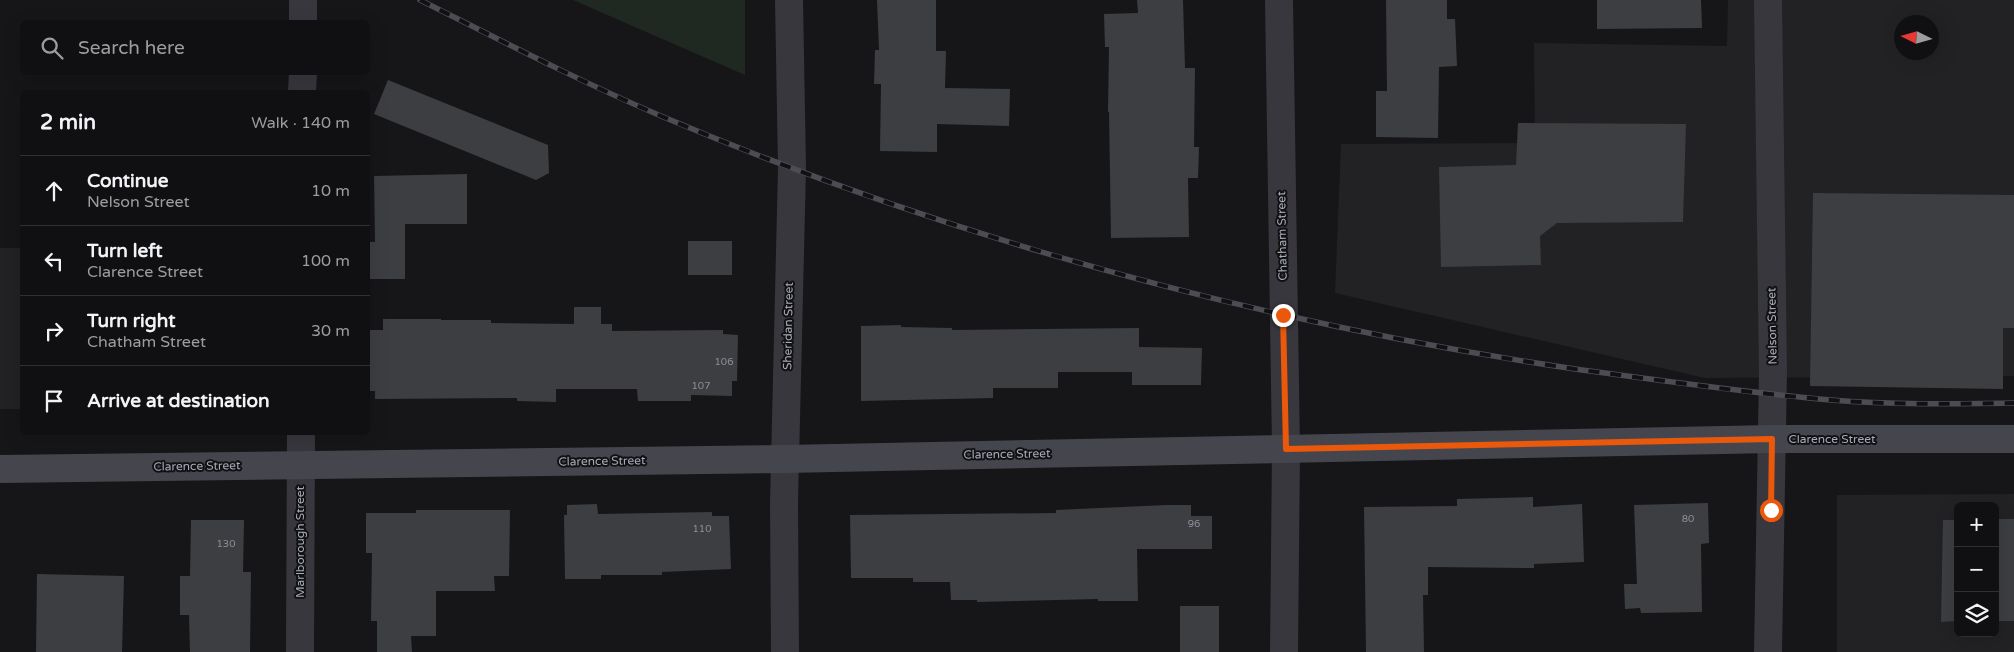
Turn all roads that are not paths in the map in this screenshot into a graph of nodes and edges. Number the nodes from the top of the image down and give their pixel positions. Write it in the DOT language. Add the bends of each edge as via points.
graph roads {
  1 [pos="303,0"];
  2 [pos="789,0"];
  3 [pos="1279,0"];
  4 [pos="1768,0"];
  5 [pos="303,20"];
  6 [pos="302,75"];
  7 [pos="302,90"];
  8 [pos="301,435"];
  9 [pos="1772,439"];
  10 [pos="2014,439"];
  11 [pos="1286,449"];
  12 [pos="785,458"];
  13 [pos="300,464"];
  14 [pos="0,469"];
  15 [pos="300,652"];
  16 [pos="785,652"];
  17 [pos="1284,652"];
  18 [pos="1768,652"];
  1 -- 5 [label="street"];
  2 -- 12 [label="street, Sheridan Street" via="792,168"];
  3 -- 11 [label="street, Chatham Street"];
  4 -- 9 [label="street, Nelson Street"];
  6 -- 7 [label="street"];
  8 -- 13 [label="street, Marlborough Street"];
  9 -- 10 [label="main road, Clarence Street"];
  9 -- 11 [label="main road, Clarence Street"];
  9 -- 18 [label="street, Nelson Street"];
  11 -- 12 [label="main road, Clarence Street"];
  11 -- 17 [label="street, Chatham Street"];
  12 -- 13 [label="main road, Clarence Street"];
  12 -- 16 [label="street, Sheridan Street"];
  13 -- 14 [label="main road, Clarence Street"];
  13 -- 15 [label="street, Marlborough Street"];
}
